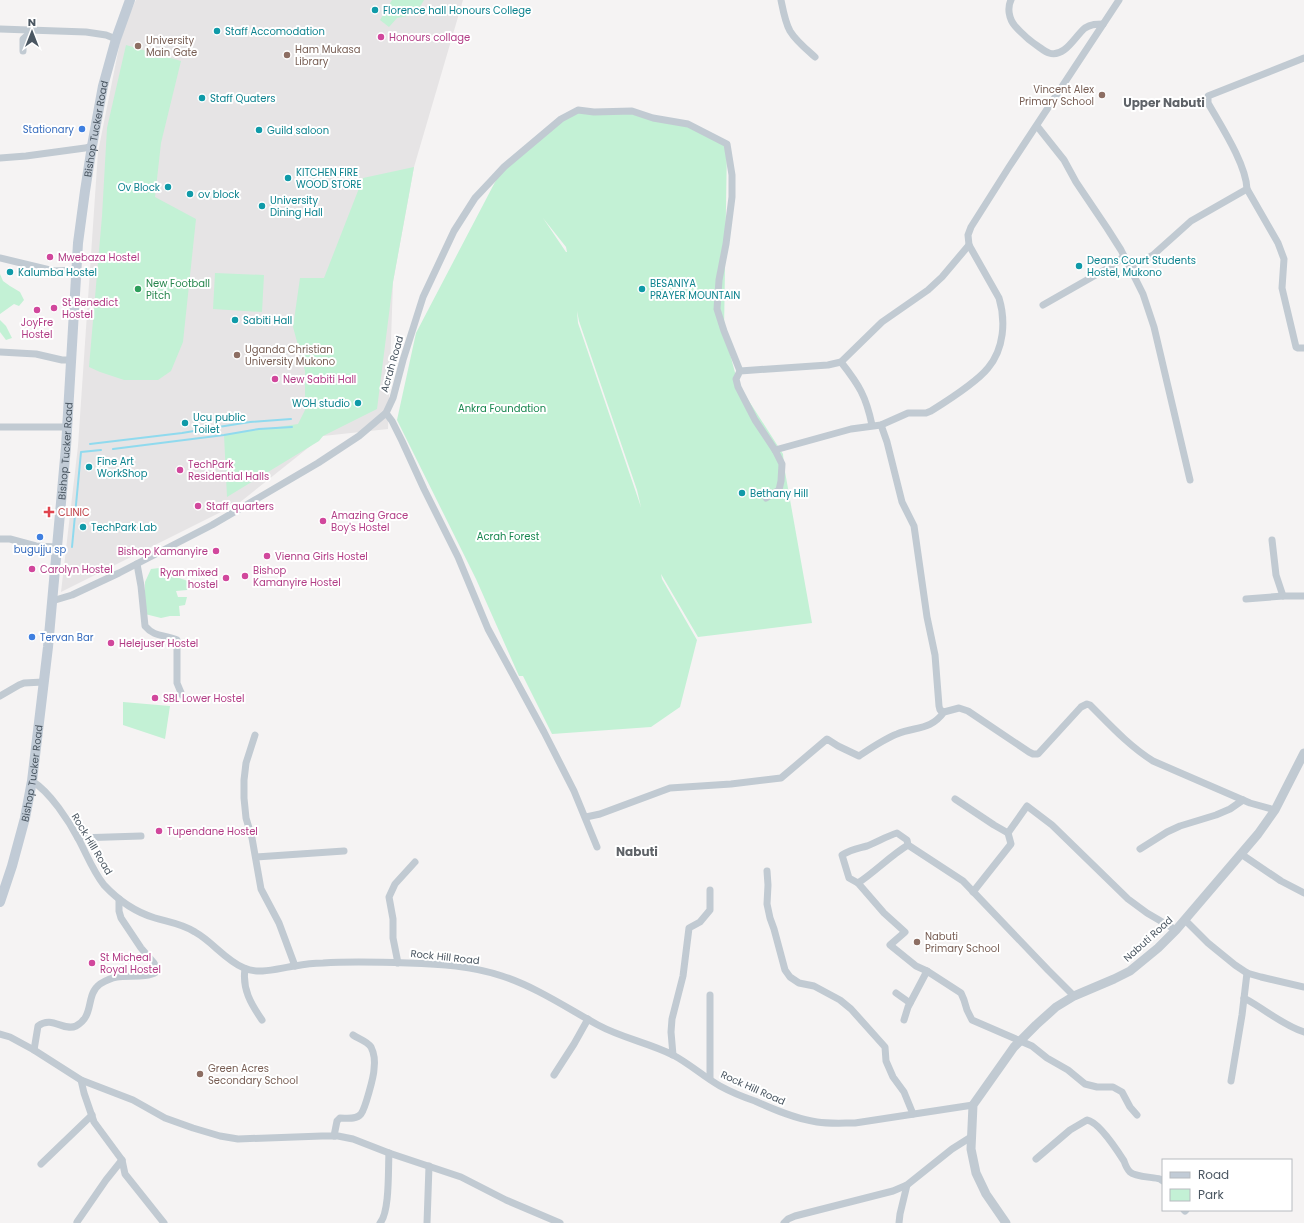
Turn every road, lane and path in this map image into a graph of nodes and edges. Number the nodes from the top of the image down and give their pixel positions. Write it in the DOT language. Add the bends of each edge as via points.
graph roads {
  1 [pos="130,0"];
  2 [pos="781,0"];
  3 [pos="1011,0"];
  4 [pos="1119,0"];
  5 [pos="1103,24"];
  6 [pos="0,29"];
  7 [pos="33,30"];
  8 [pos="116,39"];
  9 [pos="24,51"];
  10 [pos="814,57"];
  11 [pos="1304,58"];
  12 [pos="1037,126"];
  13 [pos="92,146"];
  14 [pos="0,158"];
  15 [pos="1246,189"];
  16 [pos="969,245"];
  17 [pos="1124,256"];
  18 [pos="0,258"];
  19 [pos="1129,268"];
  20 [pos="76,270"];
  21 [pos="1043,305"];
  22 [pos="1304,348"];
  23 [pos="0,352"];
  24 [pos="71,360"];
  25 [pos="841,362"];
  26 [pos="740,371"];
  27 [pos="386,413"];
  28 [pos="881,424"];
  29 [pos="872,425"];
  30 [pos="0,427"];
  31 [pos="68,427"];
  32 [pos="775,450"];
  33 [pos="1190,480"];
  34 [pos="766,498"];
  35 [pos="0,539"];
  36 [pos="1272,540"];
  37 [pos="57,547"];
  38 [pos="137,564"];
  39 [pos="1283,596"];
  40 [pos="1304,596"];
  41 [pos="1246,599"];
  42 [pos="52,601"];
  43 [pos="44,682"];
  44 [pos="182,695"];
  45 [pos="0,696"];
  46 [pos="944,712"];
  47 [pos="255,735"];
  48 [pos="1304,753"];
  49 [pos="32,781"];
  50 [pos="955,799"];
  51 [pos="1243,800"];
  52 [pos="1275,810"];
  53 [pos="586,817"];
  54 [pos="1008,833"];
  55 [pos="142,836"];
  56 [pos="78,838"];
  57 [pos="908,845"];
  58 [pos="597,847"];
  59 [pos="1140,849"];
  60 [pos="344,851"];
  61 [pos="1241,854"];
  62 [pos="256,857"];
  63 [pos="414,862"];
  64 [pos="767,871"];
  65 [pos="858,884"];
  66 [pos="710,890"];
  67 [pos="973,892"];
  68 [pos="1304,893"];
  69 [pos="119,899"];
  70 [pos="0,902"];
  71 [pos="1185,920"];
  72 [pos="1176,930"];
  73 [pos="398,963"];
  74 [pos="295,966"];
  75 [pos="245,969"];
  76 [pos="927,971"];
  77 [pos="1247,973"];
  78 [pos="1304,987"];
  79 [pos="896,993"];
  80 [pos="710,995"];
  81 [pos="1074,996"];
  82 [pos="1244,998"];
  83 [pos="910,1003"];
  84 [pos="588,1019"];
  85 [pos="262,1020"];
  86 [pos="904,1020"];
  87 [pos="1304,1032"];
  88 [pos="0,1034"];
  89 [pos="353,1035"];
  90 [pos="1020,1042"];
  91 [pos="34,1050"];
  92 [pos="673,1056"];
  93 [pos="554,1075"];
  94 [pos="710,1079"];
  95 [pos="81,1080"];
  96 [pos="1231,1081"];
  97 [pos="973,1105"];
  98 [pos="913,1114"];
  99 [pos="92,1115"];
  100 [pos="1137,1115"];
  101 [pos="334,1136"];
  102 [pos="971,1137"];
  103 [pos="389,1153"];
  104 [pos="1036,1159"];
  105 [pos="122,1160"];
  106 [pos="41,1164"];
  107 [pos="429,1166"];
  108 [pos="1162,1180"];
  109 [pos="907,1185"];
  110 [pos="77,1222"];
  111 [pos="164,1223"];
  112 [pos="380,1223"];
  113 [pos="427,1223"];
  114 [pos="560,1223"];
  115 [pos="784,1223"];
  116 [pos="899,1223"];
  117 [pos="1006,1223"];
  1 -- 8 [label="main road, Bishop Tucker Road"];
  2 -- 10 [label="street" via="790,31"];
  3 -- 5 [label="street" via="1009,15 1014,25 1031,42 1049,53 1057,54 1062,51 1085,28"];
  4 -- 5 [label="street"];
  5 -- 12 [label="street"];
  6 -- 7 [label="street"];
  7 -- 8 [label="street" via="86,32"];
  7 -- 9 [label="street" via="24,39"];
  8 -- 13 [label="main road, Bishop Tucker Road" via="103,86"];
  11 -- 15 [label="street" via="1208,96 1208,103 1245,176"];
  12 -- 16 [label="street" via="971,227 968,235"];
  12 -- 17 [label="street" via="1064,160"];
  13 -- 14 [label="street"];
  13 -- 20 [label="main road, Bishop Tucker Road"];
  15 -- 19 [label="street" via="1191,221 1153,255"];
  15 -- 22 [label="street" via="1281,250 1284,259 1282,288 1296,346"];
  16 -- 25 [label="street" via="928,290 882,322"];
  16 -- 28 [label="street" via="1001,305 1003,333 993,362 974,382 931,411 908,414"];
  17 -- 19 [label="street"];
  17 -- 21 [label="street" via="1115,264"];
  18 -- 20 [label="street" via="54,271"];
  19 -- 33 [label="street" via="1143,294 1154,327"];
  20 -- 24 [label="main road, Bishop Tucker Road"];
  23 -- 24 [label="street" via="36,354"];
  24 -- 31 [label="main road, Bishop Tucker Road"];
  25 -- 26 [label="street" via="828,366"];
  25 -- 29 [label="street" via="858,383"];
  26 -- 27 [label="street, Acrah Road" via="717,309 732,197 727,144 688,124 653,118 632,111 578,110 561,119 504,167 465,212 423,297 393,398"];
  26 -- 32 [label="street" via="736,379 738,387 755,420"];
  27 -- 38 [label="street, Acrah Road" via="359,436 318,463 212,525"];
  27 -- 53 [label="street" via="458,557 488,629 544,732"];
  28 -- 29 [label="street"];
  28 -- 46 [label="street" via="902,502 914,526 934,655 939,706"];
  29 -- 32 [label="street"];
  30 -- 31 [label="street"];
  31 -- 37 [label="main road, Bishop Tucker Road"];
  32 -- 34 [label="street" via="782,464 781,481 779,490"];
  35 -- 37 [label="street"];
  36 -- 39 [label="street" via="1276,575"];
  37 -- 42 [label="main road, Bishop Tucker Road"];
  38 -- 42 [label="street, Acrah Road" via="72,595"];
  38 -- 44 [label="street" via="145,626 156,635 177,640 177,683"];
  39 -- 40 [label="street"];
  39 -- 41 [label="street"];
  42 -- 43 [label="main road, Bishop Tucker Road"];
  43 -- 45 [label="street" via="24,683"];
  43 -- 49 [label="main road, Bishop Tucker Road"];
  46 -- 51 [label="street" via="959,708 968,711 1029,752 1038,754 1081,707 1087,704 1148,758"];
  46 -- 53 [label="street" via="938,721 897,734 858,756 827,739 781,778 670,788"];
  47 -- 62 [label="street" via="246,763 244,798 246,818"];
  48 -- 52 [label="street, Nabuti Road"];
  49 -- 56 [label="street, Rock Hill Road" via="48,796"];
  49 -- 70 [label="main road, Bishop Tucker Road" via="25,818"];
  50 -- 54 [label="street"];
  51 -- 52 [label="street"];
  51 -- 59 [label="street" via="1216,815 1167,832"];
  52 -- 61 [label="street, Nabuti Road"];
  53 -- 58 [label="street"];
  54 -- 67 [label="street" via="1012,844"];
  54 -- 72 [label="street" via="1027,806 1052,825 1128,899"];
  55 -- 56 [label="street"];
  56 -- 69 [label="street, Rock Hill Road" via="95,872"];
  57 -- 65 [label="street"];
  57 -- 65 [label="street" via="907,840 897,833 842,855 849,878"];
  57 -- 67 [label="street" via="963,881"];
  60 -- 62 [label="street"];
  61 -- 68 [label="street"];
  61 -- 71 [label="street, Nabuti Road"];
  62 -- 74 [label="street" via="261,889 279,923"];
  63 -- 73 [label="street" via="395,884 389,897"];
  64 -- 98 [label="street" via="767,904 770,918 790,977 799,983 814,986 851,1009 885,1047 886,1061"];
  65 -- 76 [label="street" via="905,932 890,945 916,966"];
  66 -- 92 [label="street" via="710,910 700,922 689,928 683,976 672,1019"];
  67 -- 81 [label="street"];
  69 -- 75 [label="street, Rock Hill Road" via="138,912 194,931"];
  69 -- 91 [label="street" via="121,918 156,966 156,972 117,977 100,984 93,991 89,1010 82,1022 76,1026 48,1022 38,1026"];
  71 -- 72 [label="street, Nabuti Road"];
  71 -- 77 [label="street" via="1208,943"];
  72 -- 81 [label="street, Nabuti Road" via="1130,971"];
  73 -- 74 [label="street, Rock Hill Road" via="352,962"];
  73 -- 84 [label="street, Rock Hill Road" via="456,966 501,975 520,982"];
  74 -- 75 [label="street, Rock Hill Road" via="256,971"];
  75 -- 85 [label="street" via="247,991 253,1007"];
  76 -- 83 [label="street"];
  76 -- 90 [label="street" via="960,993 972,1020"];
  77 -- 78 [label="street"];
  77 -- 82 [label="street"];
  79 -- 83 [label="street"];
  80 -- 94 [label="street"];
  81 -- 90 [label="street, Nabuti Road" via="1036,1024"];
  82 -- 87 [label="street" via="1290,1028"];
  82 -- 96 [label="street"];
  83 -- 86 [label="street"];
  84 -- 92 [label="street, Rock Hill Road" via="622,1036"];
  84 -- 93 [label="street"];
  88 -- 91 [label="street"];
  89 -- 101 [label="street" via="370,1046 374,1070 361,1114 350,1119 340,1118"];
  90 -- 97 [label="street, Nabuti Road"];
  90 -- 100 [label="street" via="1032,1046 1085,1084 1113,1087 1122,1092 1130,1108"];
  91 -- 95 [label="street"];
  92 -- 94 [label="street, Rock Hill Road"];
  94 -- 98 [label="street, Rock Hill Road" via="777,1111 817,1122 855,1123"];
  95 -- 99 [label="street"];
  95 -- 101 [label="street" via="133,1100 165,1118 220,1136 238,1139"];
  97 -- 98 [label="street, Rock Hill Road"];
  97 -- 102 [label="street"];
  99 -- 105 [label="street" via="94,1122"];
  99 -- 106 [label="street"];
  101 -- 103 [label="street" via="353,1139"];
  102 -- 109 [label="street"];
  102 -- 117 [label="street" via="976,1173 986,1194"];
  103 -- 107 [label="street"];
  103 -- 112 [label="street" via="386,1205"];
  104 -- 108 [label="street" via="1070,1130 1087,1120 1099,1128 1114,1146 1130,1172"];
  105 -- 110 [label="street"];
  105 -- 111 [label="street" via="125,1174"];
  107 -- 113 [label="street"];
  107 -- 114 [label="street" via="461,1177"];
  109 -- 115 [label="street" via="893,1191 795,1216"];
  109 -- 116 [label="street"];
}
